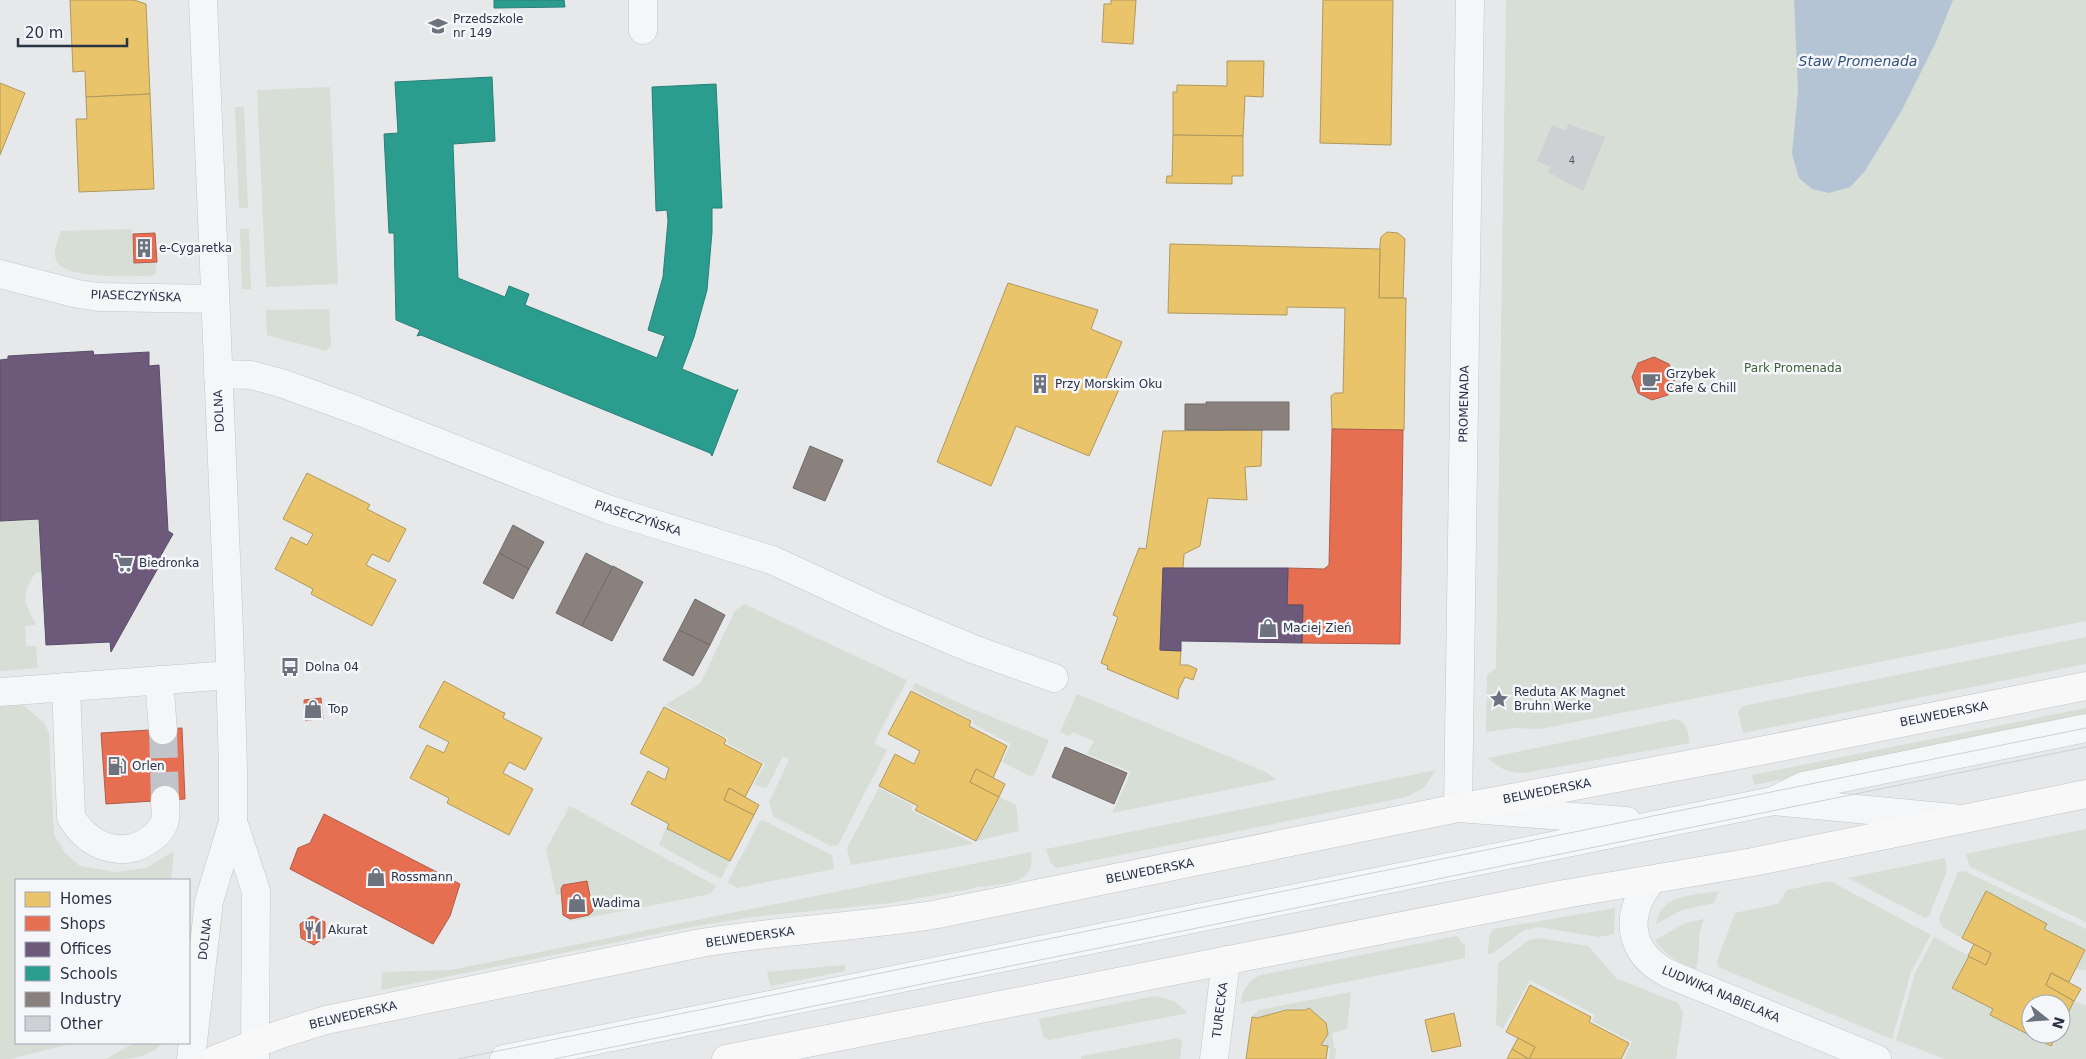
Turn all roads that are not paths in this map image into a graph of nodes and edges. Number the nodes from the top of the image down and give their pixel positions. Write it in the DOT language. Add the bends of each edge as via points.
graph roads {
  1 [pos="203,0"];
  2 [pos="643,0"];
  3 [pos="1470,0"];
  4 [pos="643,30"];
  5 [pos="0,274"];
  6 [pos="215,299"];
  7 [pos="218,374"];
  8 [pos="231,675"];
  9 [pos="1054,678"];
  10 [pos="159,680"];
  11 [pos="2086,686"];
  12 [pos="66,687"];
  13 [pos="0,692"];
  14 [pos="2086,728"];
  15 [pos="163,730"];
  16 [pos="2086,794"];
  17 [pos="165,800"];
  18 [pos="1773,801"];
  19 [pos="1458,808"];
  20 [pos="1964,819"];
  21 [pos="233,822"];
  22 [pos="1660,824"];
  23 [pos="1652,880"];
  24 [pos="1226,960"];
  25 [pos="255,1051"];
  26 [pos="191,1059"];
  27 [pos="216,1059"];
  28 [pos="504,1059"];
  29 [pos="726,1059"];
  30 [pos="1214,1059"];
  31 [pos="1877,1059"];
  1 -- 6 [label="street, DOLNA"];
  2 -- 4 [label="street"];
  3 -- 19 [label="street, PROMENADA"];
  5 -- 6 [label="street, PIASECZYŃSKA" via="78,294"];
  6 -- 7 [label="street, DOLNA"];
  7 -- 8 [label="street, DOLNA"];
  7 -- 9 [label="street, PIASECZYŃSKA" via="251,375 281,383 607,509 772,560 889,614"];
  8 -- 10 [label="street"];
  8 -- 21 [label="street, DOLNA"];
  10 -- 12 [label="street"];
  10 -- 15 [label="street"];
  11 -- 19 [label="main road, BELWEDERSKA"];
  12 -- 13 [label="street"];
  12 -- 17 [label="street" via="71,817 78,829 98,844 128,850 142,845 158,832 165,822"];
  14 -- 18 [label="street" via="1803,786"];
  16 -- 20 [label="main road"];
  18 -- 20 [label="street"];
  18 -- 22 [label="street"];
  19 -- 22 [label="street"];
  19 -- 25 [label="main road, BELWEDERSKA" via="938,914 701,943 304,1026"];
  20 -- 23 [label="main road"];
  21 -- 25 [label="street, DOLNA" via="256,892"];
  21 -- 26 [label="street, DOLNA" via="209,901"];
  22 -- 28 [label="street"];
  23 -- 24 [label="main road"];
  23 -- 31 [label="street, LUDWIKA NABIELAKA" via="1637,906 1633,924 1634,937 1642,953 1652,963 1669,974"];
  24 -- 29 [label="main road"];
  24 -- 30 [label="street, TURECKA"];
  25 -- 27 [label="main road, BELWEDERSKA"];
}
